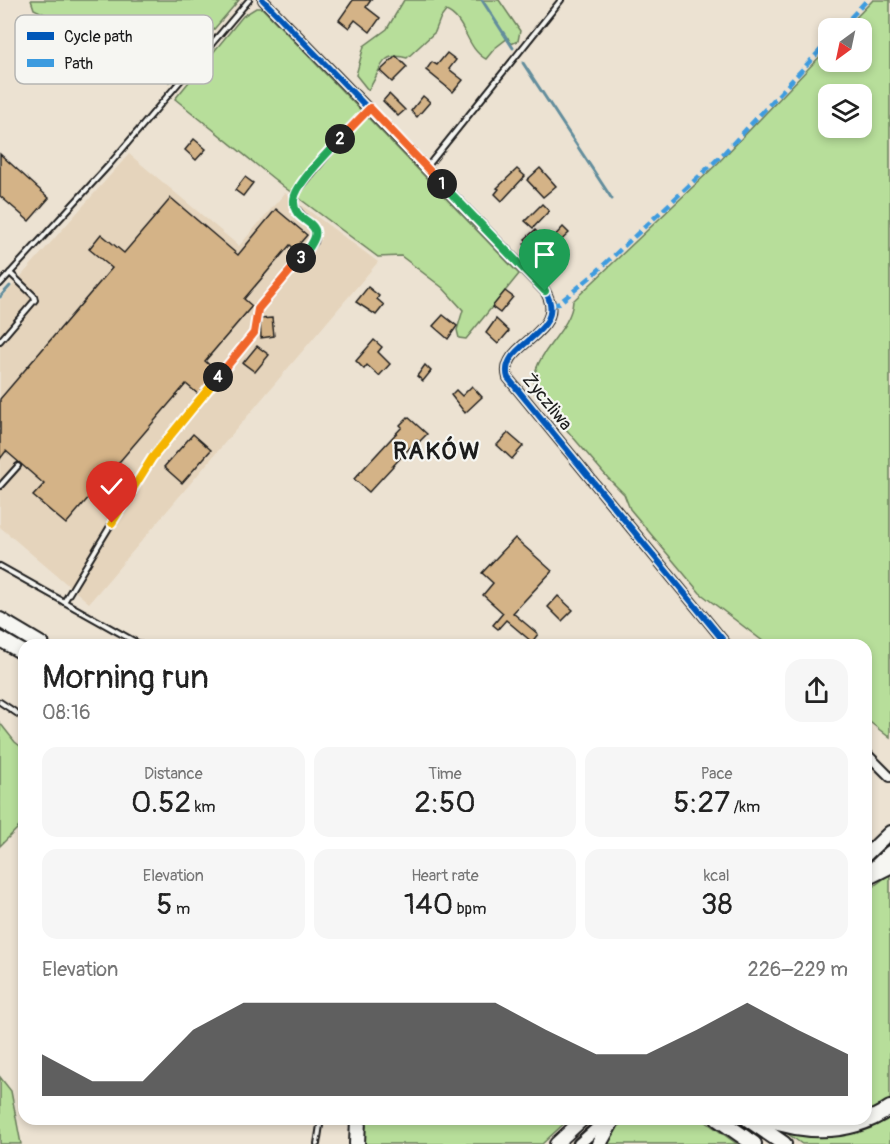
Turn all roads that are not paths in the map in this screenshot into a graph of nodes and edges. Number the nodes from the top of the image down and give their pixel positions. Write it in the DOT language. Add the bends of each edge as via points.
graph roads {
  1 [pos="249,0"];
  2 [pos="263,0"];
  3 [pos="561,0"];
  4 [pos="213,42"];
  5 [pos="178,84"];
  6 [pos="370,108"];
  7 [pos="426,167"];
  8 [pos="10,273"];
  9 [pos="0,284"];
  10 [pos="0,341"];
  11 [pos="18,465"];
  12 [pos="0,486"];
  13 [pos="0,566"];
  14 [pos="64,602"];
  15 [pos="0,620"];
  16 [pos="0,639"];
  17 [pos="32,639"];
  18 [pos="130,639"];
  19 [pos="722,639"];
  20 [pos="18,650"];
  21 [pos="0,702"];
  22 [pos="18,714"];
  23 [pos="872,759"];
  24 [pos="890,777"];
  25 [pos="890,832"];
  26 [pos="872,849"];
  27 [pos="890,852"];
  28 [pos="890,866"];
  29 [pos="872,871"];
  30 [pos="872,874"];
  31 [pos="890,1108"];
  32 [pos="872,1117"];
  33 [pos="320,1125"];
  34 [pos="358,1125"];
  35 [pos="577,1125"];
  36 [pos="600,1125"];
  37 [pos="610,1125"];
  38 [pos="726,1125"];
  39 [pos="762,1125"];
  40 [pos="783,1125"];
  41 [pos="857,1125"];
  42 [pos="751,1143"];
  43 [pos="317,1144"];
  44 [pos="357,1144"];
  45 [pos="556,1144"];
  46 [pos="579,1144"];
  47 [pos="599,1144"];
  48 [pos="784,1144"];
  1 -- 4 [label="lane"];
  2 -- 6 [label="street, Życzliwa"];
  3 -- 7 [label="lane"];
  5 -- 8 [label="lane"];
  6 -- 7 [label="street, Życzliwa"];
  6 -- 14 [label="lane" via="296,193 295,205 314,227 315,242 258,309 254,333 152,458"];
  7 -- 19 [label="street, Życzliwa" via="549,297 550,317 511,359 508,378"];
  8 -- 9 [label="lane"];
  8 -- 10 [label="lane" via="35,300"];
  11 -- 12 [label="lane"];
  13 -- 14 [label="lane"];
  14 -- 18 [label="lane"];
  15 -- 17 [label="highway"];
  16 -- 20 [label="highway"];
  21 -- 22 [label="lane"];
  23 -- 24 [label="street"];
  25 -- 26 [label="main road"];
  27 -- 29 [label="main road"];
  28 -- 30 [label="highway"];
  31 -- 32 [label="highway"];
  33 -- 43 [label="lane"];
  34 -- 44 [label="highway"];
  35 -- 45 [label="main road"];
  36 -- 46 [label="main road"];
  37 -- 47 [label="highway"];
  38 -- 42 [label="highway"];
  39 -- 48 [label="highway"];
  40 -- 41 [label="highway" via="834,1129"];
}
